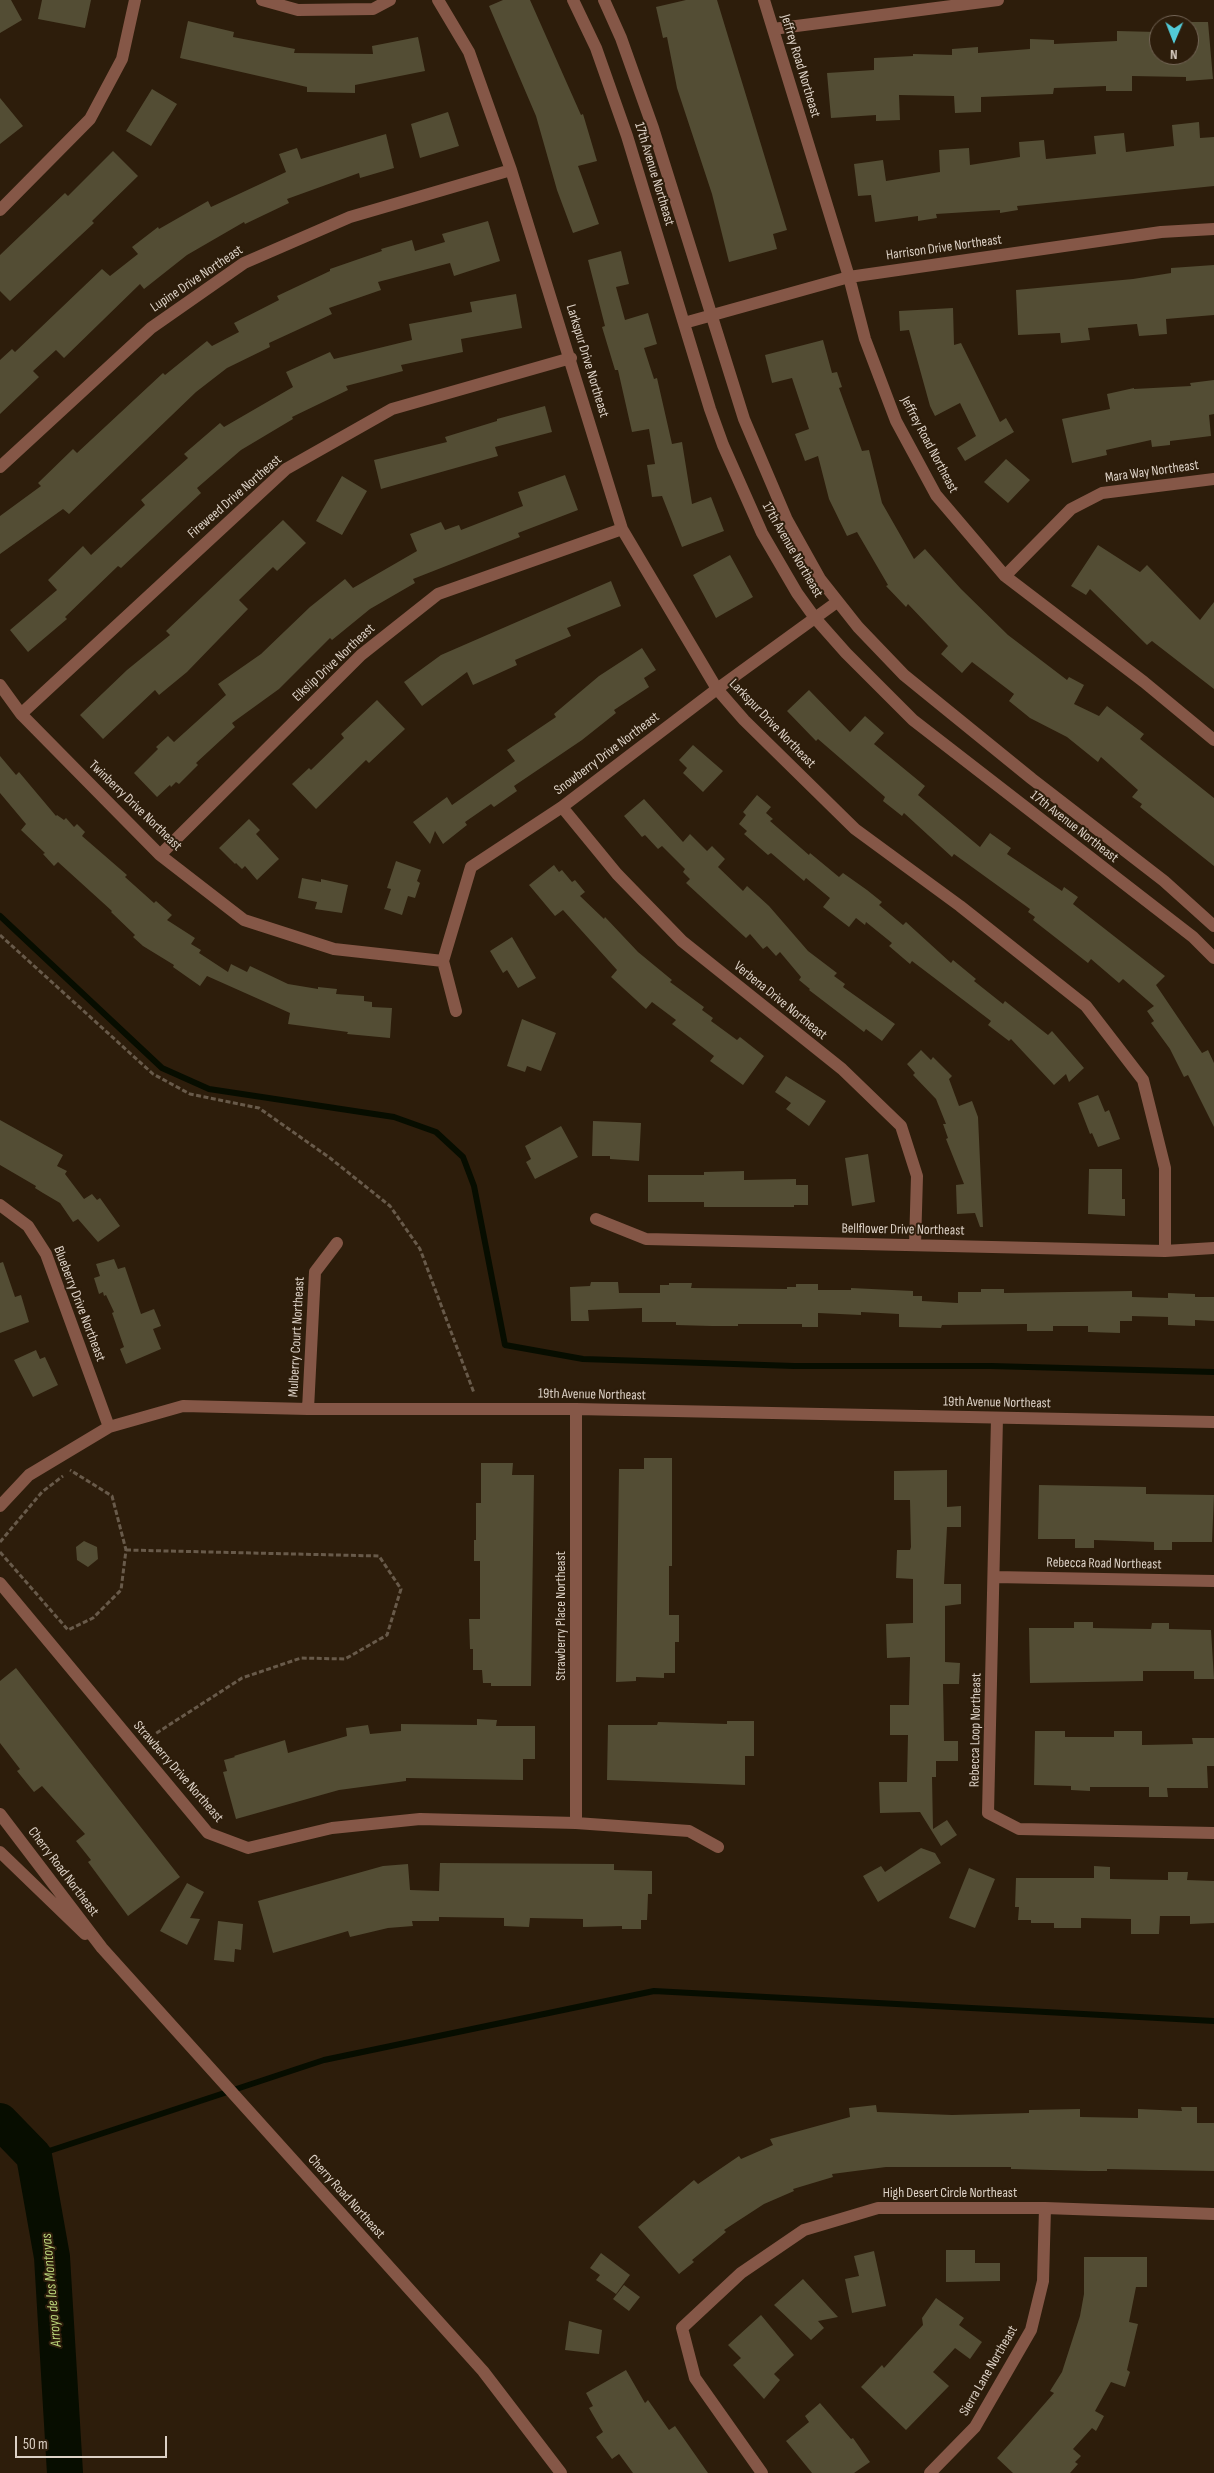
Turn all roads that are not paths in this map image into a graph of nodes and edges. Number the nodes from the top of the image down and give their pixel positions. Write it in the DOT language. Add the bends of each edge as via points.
graph roads {
  1 [pos="135,0"];
  2 [pos="262,0"];
  3 [pos="390,0"];
  4 [pos="438,0"];
  5 [pos="573,0"];
  6 [pos="604,0"];
  7 [pos="764,0"];
  8 [pos="998,0"];
  9 [pos="773,29"];
  10 [pos="511,170"];
  11 [pos="0,210"];
  12 [pos="1214,229"];
  13 [pos="849,277"];
  14 [pos="710,315"];
  15 [pos="684,323"];
  16 [pos="571,358"];
  17 [pos="0,467"];
  18 [pos="1214,479"];
  19 [pos="622,529"];
  20 [pos="1005,576"];
  21 [pos="837,602"];
  22 [pos="815,618"];
  23 [pos="0,685"];
  24 [pos="716,689"];
  25 [pos="21,714"];
  26 [pos="1214,740"];
  27 [pos="562,807"];
  28 [pos="160,855"];
  29 [pos="1214,926"];
  30 [pos="1214,958"];
  31 [pos="442,961"];
  32 [pos="456,1011"];
  33 [pos="0,1205"];
  34 [pos="596,1218"];
  35 [pos="337,1243"];
  36 [pos="915,1245"];
  37 [pos="1214,1248"];
  38 [pos="1165,1251"];
  39 [pos="308,1409"];
  40 [pos="576,1409"];
  41 [pos="997,1418"];
  42 [pos="1214,1422"];
  43 [pos="109,1427"];
  44 [pos="0,1506"];
  45 [pos="994,1577"];
  46 [pos="1214,1581"];
  47 [pos="0,1583"];
  48 [pos="0,1814"];
  49 [pos="576,1823"];
  50 [pos="1214,1833"];
  51 [pos="718,1847"];
  52 [pos="0,1852"];
  53 [pos="102,1948"];
  54 [pos="1045,2208"];
  55 [pos="1214,2214"];
  56 [pos="561,2473"];
  57 [pos="762,2473"];
  58 [pos="930,2473"];
  1 -- 11 [label="street" via="122,59 90,119"];
  2 -- 3 [label="street" via="298,10 373,9"];
  4 -- 10 [label="street, Larkspur Drive Northeast" via="469,52"];
  5 -- 15 [label="street, 17th Avenue Northeast" via="596,48 619,113"];
  6 -- 14 [label="street, 17th Avenue Northeast" via="653,128"];
  7 -- 9 [label="street, Jeffrey Road Northeast"];
  8 -- 9 [label="street"];
  9 -- 13 [label="street, Jeffrey Road Northeast"];
  10 -- 16 [label="street, Larkspur Drive Northeast"];
  10 -- 17 [label="street, Lupine Drive Northeast" via="350,217 244,263 151,328"];
  12 -- 13 [label="street, Harrison Drive Northeast" via="1161,232"];
  13 -- 14 [label="street, Harrison Drive Northeast"];
  13 -- 20 [label="street, Jeffrey Road Northeast" via="865,339 896,421 936,495"];
  14 -- 15 [label="street, Harrison Drive Northeast"];
  14 -- 21 [label="street, 17th Avenue Northeast" via="744,419 771,485 820,579"];
  15 -- 22 [label="street, 17th Avenue Northeast" via="710,409 744,494 762,533"];
  16 -- 19 [label="street, Larkspur Drive Northeast"];
  16 -- 25 [label="street, Fireweed Drive Northeast" via="392,409 286,469"];
  18 -- 20 [label="street, Mara Way Northeast" via="1102,493 1071,509"];
  19 -- 24 [label="street, Larkspur Drive Northeast"];
  19 -- 28 [label="street, Elkslip Drive Northeast" via="438,594 361,654"];
  20 -- 26 [label="street, Jeffrey Road Northeast"];
  21 -- 22 [label="street, Snowberry Drive Northeast"];
  21 -- 29 [label="street, 17th Avenue Northeast" via="904,675 1164,881"];
  22 -- 24 [label="street, Snowberry Drive Northeast"];
  22 -- 30 [label="street, 17th Avenue Northeast" via="913,720 1193,937"];
  23 -- 25 [label="street, Twinberry Drive Northeast"];
  24 -- 27 [label="street, Snowberry Drive Northeast"];
  24 -- 38 [label="street, Larkspur Drive Northeast" via="855,829 960,906 1086,1006 1143,1080 1165,1168"];
  25 -- 28 [label="street, Twinberry Drive Northeast"];
  27 -- 31 [label="street, Snowberry Drive Northeast" via="471,867"];
  27 -- 36 [label="street, Verbena Drive Northeast" via="617,874 682,941 842,1069 902,1126 917,1176"];
  28 -- 31 [label="street, Twinberry Drive Northeast" via="244,920 334,949"];
  31 -- 32 [label="street"];
  33 -- 43 [label="street, Blueberry Drive Northeast" via="28,1226 46,1254"];
  34 -- 36 [label="street, Bellflower Drive Northeast" via="646,1239"];
  35 -- 39 [label="street, Mulberry Court Northeast" via="315,1272"];
  36 -- 38 [label="street, Bellflower Drive Northeast"];
  37 -- 38 [label="street, Bellflower Drive Northeast"];
  39 -- 40 [label="street, 19th Avenue Northeast"];
  39 -- 43 [label="street, 19th Avenue Northeast" via="183,1406"];
  40 -- 41 [label="street, 19th Avenue Northeast"];
  40 -- 49 [label="street, Strawberry Place Northeast"];
  41 -- 42 [label="street, 19th Avenue Northeast"];
  41 -- 45 [label="street, Rebecca Loop Northeast"];
  43 -- 44 [label="street, 19th Avenue Northeast" via="28,1475"];
  45 -- 46 [label="street, Rebecca Road Northeast"];
  45 -- 50 [label="street, Rebecca Loop Northeast" via="988,1813 1019,1829"];
  47 -- 49 [label="street, Strawberry Drive Northeast" via="208,1833 248,1848 332,1828 420,1819"];
  48 -- 53 [label="street, Cherry Road Northeast"];
  49 -- 51 [label="street, Strawberry Drive Northeast" via="689,1831"];
  52 -- 53 [label="street, Cherry Road Northeast" via="61,1914"];
  53 -- 56 [label="street, Cherry Road Northeast" via="483,2371"];
  54 -- 55 [label="street, High Desert Circle Northeast"];
  54 -- 57 [label="street, High Desert Circle Northeast" via="878,2208 804,2230 742,2273 682,2328 694,2378"];
  54 -- 58 [label="street, Sierra Lane Northeast" via="1044,2281 1031,2330 974,2427"];
}
